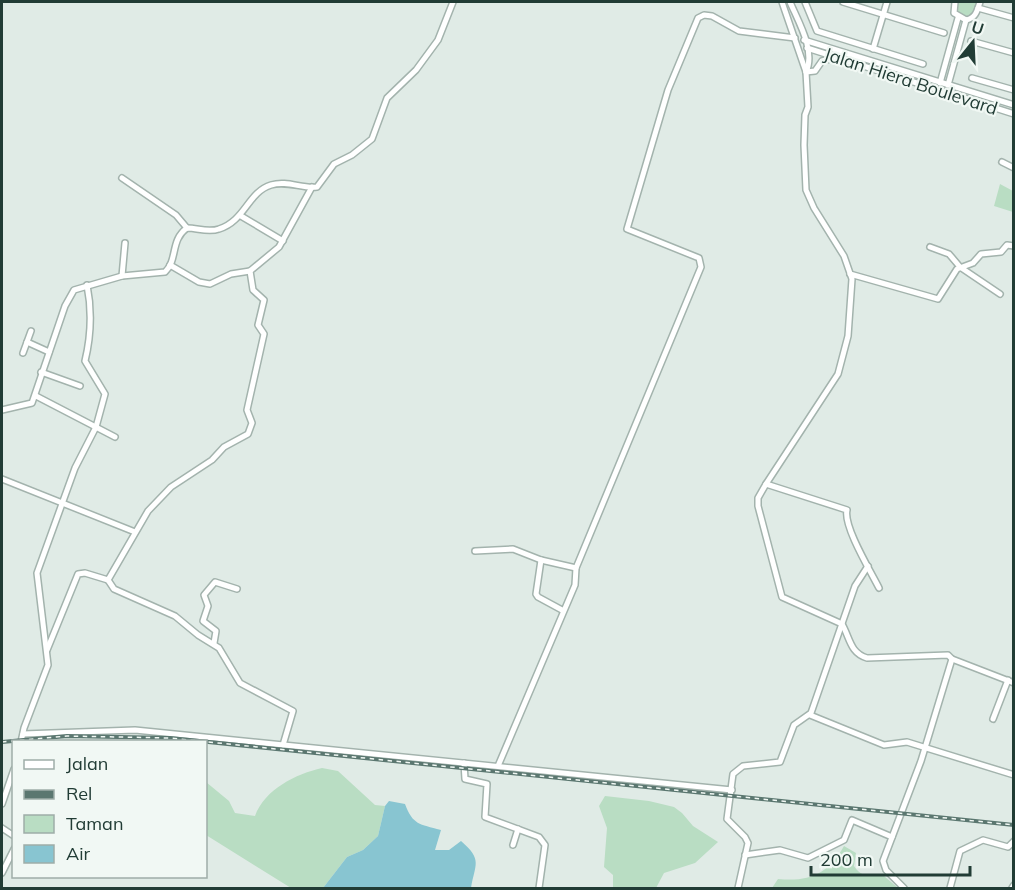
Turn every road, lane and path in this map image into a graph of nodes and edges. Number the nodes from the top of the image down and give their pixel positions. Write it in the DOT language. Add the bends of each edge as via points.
graph roads {
  1 [pos="453,2"];
  2 [pos="782,2"];
  3 [pos="790,2"];
  4 [pos="805,2"];
  5 [pos="843,2"];
  6 [pos="887,2"];
  7 [pos="955,2"];
  8 [pos="979,5"];
  9 [pos="883,15"];
  10 [pos="958,18"];
  11 [pos="1014,18"];
  12 [pos="788,20"];
  13 [pos="966,20"];
  14 [pos="944,33"];
  15 [pos="777,37"];
  16 [pos="796,40"];
  17 [pos="804,40"];
  18 [pos="970,41"];
  19 [pos="807,48"];
  20 [pos="873,49"];
  21 [pos="800,51"];
  22 [pos="1014,53"];
  23 [pos="948,54"];
  24 [pos="956,56"];
  25 [pos="842,59"];
  26 [pos="923,64"];
  27 [pos="806,72"];
  28 [pos="972,78"];
  29 [pos="941,81"];
  30 [pos="948,83"];
  31 [pos="939,89"];
  32 [pos="1014,90"];
  33 [pos="946,91"];
  34 [pos="1014,105"];
  35 [pos="1014,114"];
  36 [pos="1002,162"];
  37 [pos="1014,168"];
  38 [pos="122,178"];
  39 [pos="312,187"];
  40 [pos="241,216"];
  41 [pos="187,228"];
  42 [pos="283,241"];
  43 [pos="125,243"];
  44 [pos="1014,246"];
  45 [pos="930,247"];
  46 [pos="170,265"];
  47 [pos="960,267"];
  48 [pos="250,271"];
  49 [pos="850,274"];
  50 [pos="122,276"];
  51 [pos="87,285"];
  52 [pos="1000,294"];
  53 [pos="32,330"];
  54 [pos="27,342"];
  55 [pos="49,352"];
  56 [pos="23,353"];
  57 [pos="41,372"];
  58 [pos="80,386"];
  59 [pos="36,396"];
  60 [pos="2,410"];
  61 [pos="96,428"];
  62 [pos="115,437"];
  63 [pos="2,479"];
  64 [pos="766,484"];
  65 [pos="62,502"];
  66 [pos="135,532"];
  67 [pos="475,551"];
  68 [pos="541,560"];
  69 [pos="868,566"];
  70 [pos="576,568"];
  71 [pos="108,580"];
  72 [pos="879,588"];
  73 [pos="237,589"];
  74 [pos="562,610"];
  75 [pos="842,624"];
  76 [pos="214,643"];
  77 [pos="47,651"];
  78 [pos="952,659"];
  79 [pos="1011,682"];
  80 [pos="810,715"];
  81 [pos="993,719"];
  82 [pos="22,734"];
  83 [pos="21,740"];
  84 [pos="283,745"];
  85 [pos="925,748"];
  86 [pos="464,763"];
  87 [pos="498,766"];
  88 [pos="12,775"];
  89 [pos="1014,775"];
  90 [pos="732,790"];
  91 [pos="2,804"];
  92 [pos="518,829"];
  93 [pos="892,837"];
  94 [pos="1014,841"];
  95 [pos="513,845"];
  96 [pos="12,853"];
  97 [pos="745,855"];
  98 [pos="2,873"];
  99 [pos="539,888"];
  100 [pos="738,888"];
  101 [pos="904,888"];
  102 [pos="950,888"];
  1 -- 39 [label="street" via="438,40 416,70 387,98 372,139 334,164 321,184"];
  2 -- 12 [label="street, Jalan Hiera Boulevard"];
  3 -- 17 [label="street, Jalan Hiera Boulevard"];
  4 -- 20 [label="street" via="817,31"];
  5 -- 9 [label="street"];
  6 -- 9 [label="street"];
  7 -- 10 [label="street" via="954,13"];
  8 -- 11 [label="street"];
  8 -- 13 [label="street" via="972,18"];
  9 -- 14 [label="street"];
  9 -- 20 [label="street"];
  10 -- 13 [label="street"];
  10 -- 23 [label="street"];
  12 -- 15 [label="street" via="787,28"];
  12 -- 16 [label="street, Jalan Hiera Boulevard"];
  13 -- 24 [label="street"];
  15 -- 16 [label="street"];
  15 -- 70 [label="street" via="739,31 712,16 701,16 668,90 626,226 629,231 699,258 702,263"];
  16 -- 17 [label="street"];
  16 -- 21 [label="street, Jalan Hiera Boulevard"];
  17 -- 19 [label="street"];
  17 -- 29 [label="street, Jalan Hiera Boulevard"];
  18 -- 22 [label="street"];
  19 -- 21 [label="street"];
  19 -- 25 [label="street, Jalan Hiera Boulevard"];
  19 -- 27 [label="street" via="810,64"];
  20 -- 26 [label="street"];
  21 -- 27 [label="street, Jalan Hiera Boulevard"];
  23 -- 24 [label="street"];
  23 -- 29 [label="street"];
  24 -- 30 [label="street"];
  25 -- 27 [label="street" via="828,58 815,71"];
  25 -- 31 [label="street, Jalan Hiera Boulevard"];
  27 -- 49 [label="street" via="806,190 844,256"];
  28 -- 32 [label="street"];
  29 -- 30 [label="street, Jalan Hiera Boulevard"];
  29 -- 31 [label="street"];
  30 -- 33 [label="street"];
  30 -- 34 [label="street, Jalan Hiera Boulevard"];
  31 -- 33 [label="street, Jalan Hiera Boulevard"];
  33 -- 35 [label="street, Jalan Hiera Boulevard"];
  36 -- 37 [label="street"];
  38 -- 41 [label="street" via="176,215"];
  39 -- 40 [label="street" via="271,185 256,194"];
  39 -- 42 [label="street"];
  40 -- 41 [label="street" via="219,229"];
  40 -- 42 [label="street"];
  41 -- 46 [label="street" via="176,240"];
  42 -- 48 [label="street"];
  43 -- 50 [label="street"];
  44 -- 47 [label="street" via="981,254 973,263"];
  45 -- 47 [label="street" via="949,254"];
  46 -- 48 [label="street" via="210,284 231,274"];
  46 -- 50 [label="street" via="165,272"];
  47 -- 49 [label="street" via="938,299"];
  47 -- 52 [label="street"];
  48 -- 66 [label="street" via="253,290 264,300 258,325 264,336 247,410 252,423 248,434 171,487"];
  49 -- 64 [label="street" via="848,336 838,374"];
  50 -- 51 [label="street"];
  51 -- 55 [label="street" via="74,290 67,299"];
  51 -- 61 [label="street" via="91,310 86,361 105,394"];
  53 -- 54 [label="street"];
  54 -- 55 [label="street"];
  54 -- 56 [label="street"];
  55 -- 57 [label="street"];
  57 -- 58 [label="street"];
  57 -- 59 [label="street"];
  59 -- 60 [label="street" via="29,404"];
  59 -- 61 [label="street"];
  61 -- 62 [label="street"];
  61 -- 65 [label="street"];
  63 -- 65 [label="street"];
  64 -- 69 [label="street" via="847,510"];
  64 -- 75 [label="street" via="758,506 782,597"];
  65 -- 66 [label="street"];
  65 -- 77 [label="street" via="37,573"];
  66 -- 71 [label="street"];
  67 -- 68 [label="street" via="510,548"];
  68 -- 70 [label="street"];
  68 -- 74 [label="street" via="536,594"];
  69 -- 72 [label="street"];
  69 -- 75 [label="street" via="857,581"];
  70 -- 74 [label="street" via="575,585"];
  71 -- 76 [label="street" via="114,589 170,612"];
  71 -- 77 [label="street" via="78,574"];
  73 -- 76 [label="street" via="215,582 204,595 208,606 203,621 216,631"];
  74 -- 87 [label="street"];
  75 -- 78 [label="street" via="855,652 867,658 948,654"];
  75 -- 80 [label="street"];
  76 -- 84 [label="street" via="240,683 293,711"];
  77 -- 82 [label="street" via="46,670"];
  78 -- 79 [label="street"];
  78 -- 85 [label="street"];
  79 -- 81 [label="street"];
  80 -- 85 [label="street" via="884,745 904,741"];
  80 -- 90 [label="street" via="794,725 780,762 738,768 730,781"];
  82 -- 83 [label="street"];
  82 -- 84 [label="street" via="135,730"];
  84 -- 86 [label="street"];
  85 -- 89 [label="street"];
  85 -- 93 [label="street"];
  86 -- 87 [label="street"];
  86 -- 92 [label="street" via="465,779 487,784 485,817"];
  87 -- 90 [label="street"];
  88 -- 91 [label="street"];
  90 -- 97 [label="street" via="727,819 747,840"];
  92 -- 95 [label="street"];
  92 -- 99 [label="street" via="539,837 547,849"];
  93 -- 97 [label="street" via="852,820 844,840 808,858 780,850"];
  93 -- 101 [label="street" via="884,867"];
  94 -- 102 [label="street" via="1008,847 983,840 960,851"];
  96 -- 98 [label="street"];
  97 -- 100 [label="street"];
}
